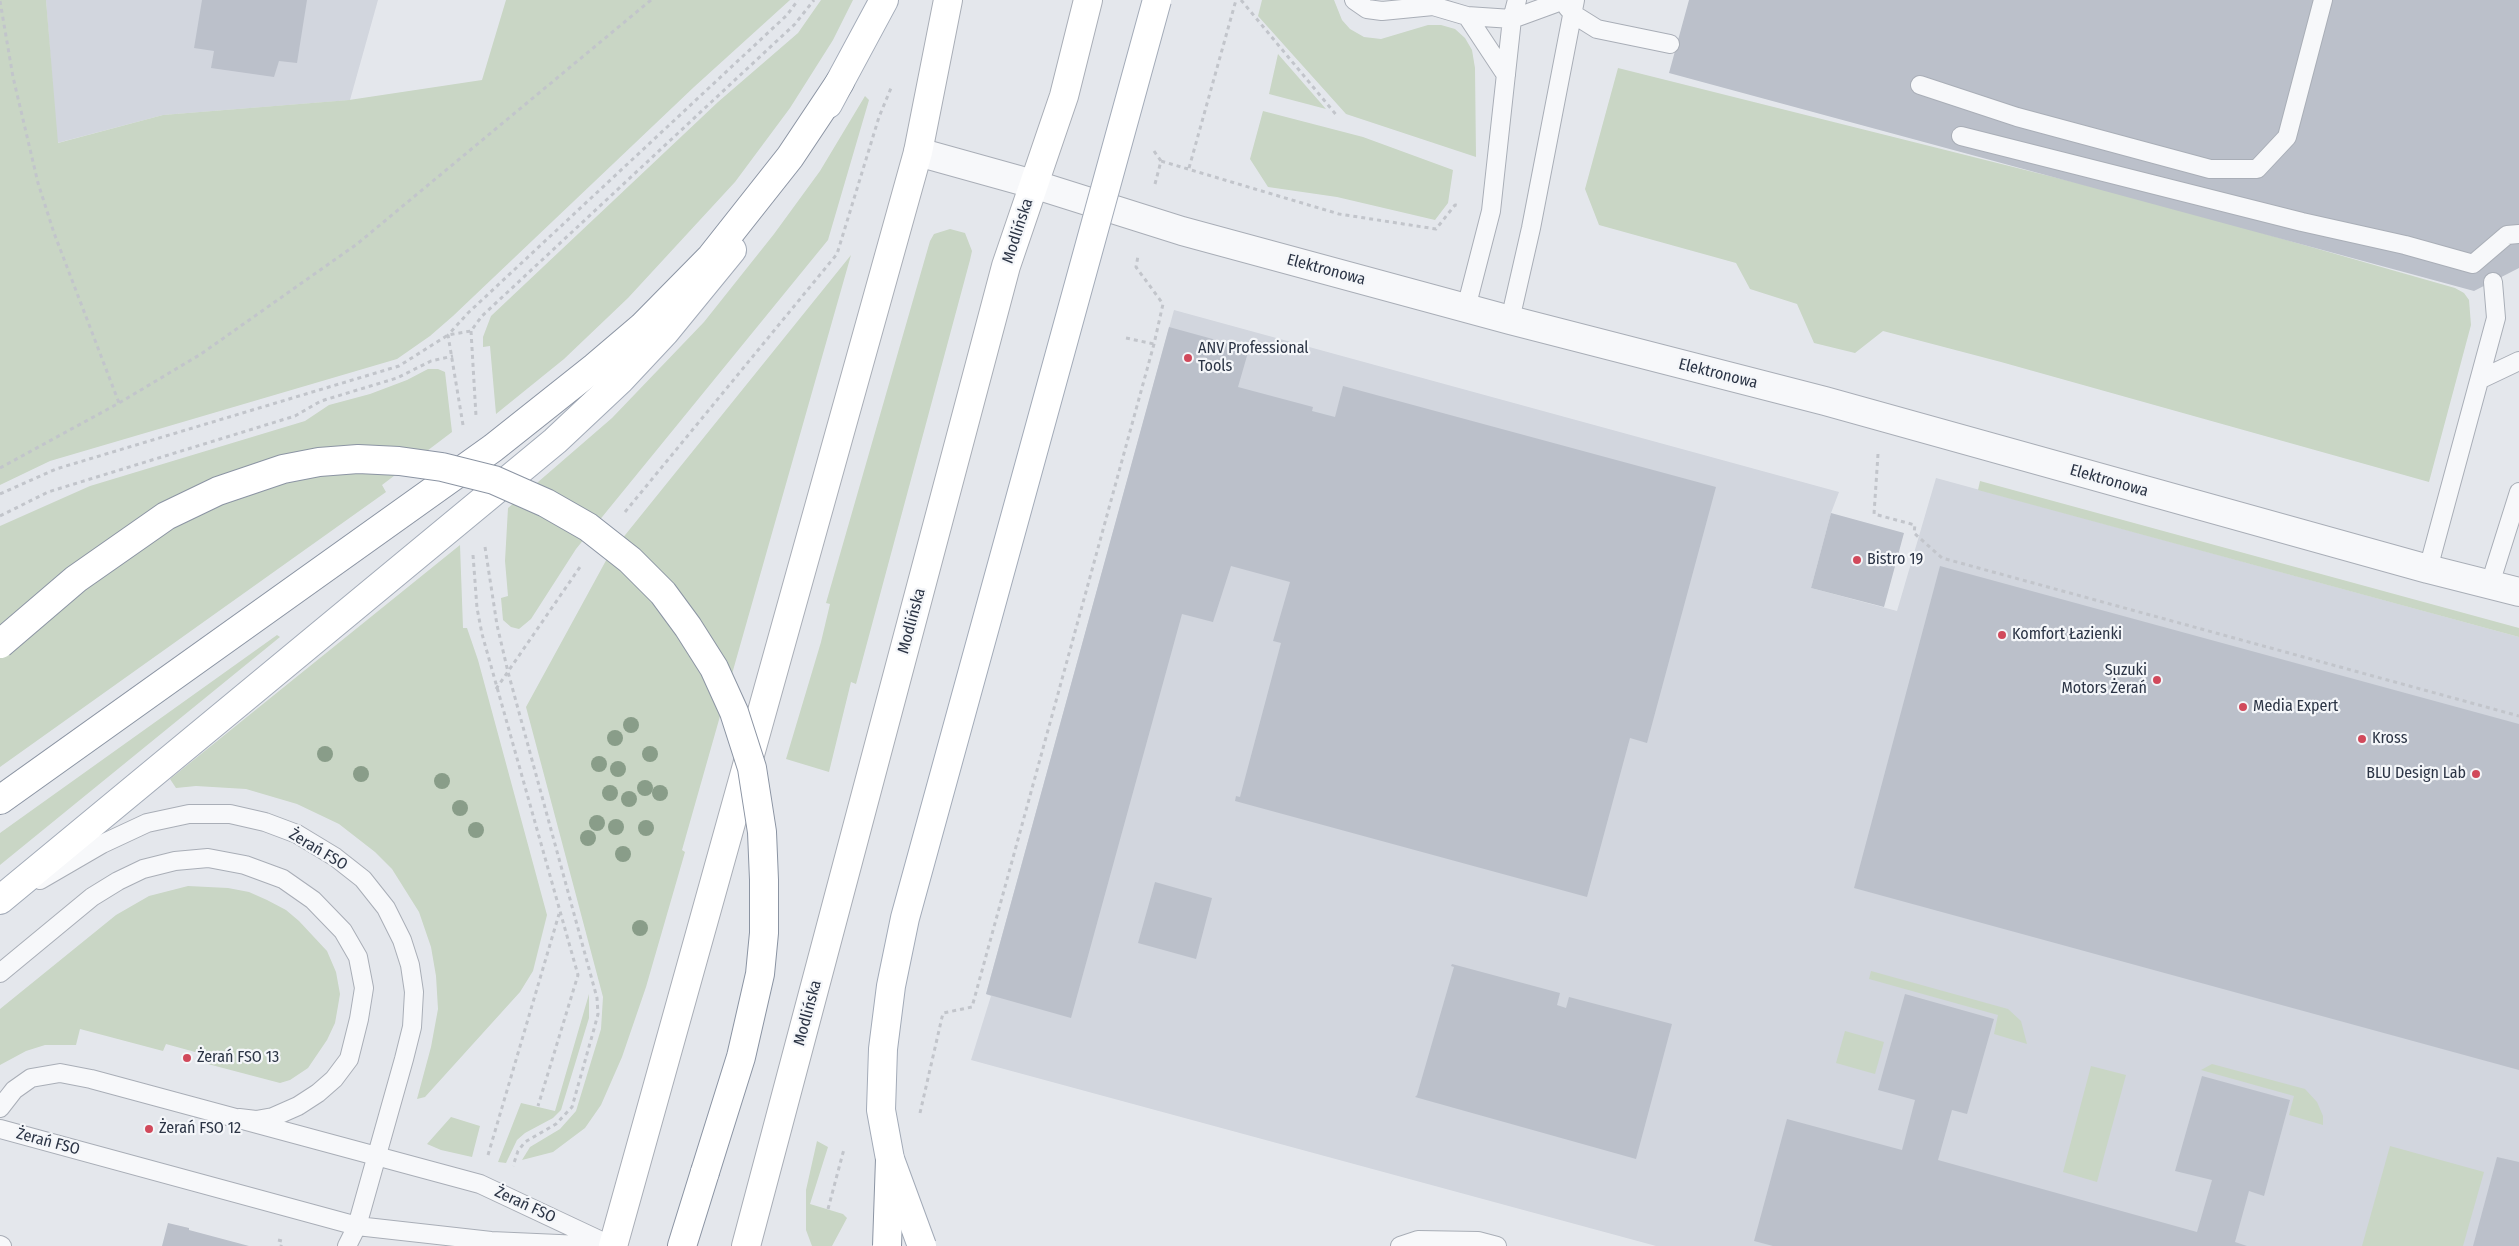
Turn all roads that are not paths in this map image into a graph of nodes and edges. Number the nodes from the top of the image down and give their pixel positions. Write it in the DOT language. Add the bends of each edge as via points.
graph roads {
  1 [pos="884,0"];
  2 [pos="948,0"];
  3 [pos="1088,0"];
  4 [pos="1156,0"];
  5 [pos="1354,0"];
  6 [pos="1517,0"];
  7 [pos="2323,0"];
  8 [pos="1432,3"];
  9 [pos="1568,3"];
  10 [pos="1467,16"];
  11 [pos="1512,19"];
  12 [pos="1670,44"];
  13 [pos="1506,75"];
  14 [pos="840,82"];
  15 [pos="1920,85"];
  16 [pos="1961,136"];
  17 [pos="918,152"];
  18 [pos="1032,184"];
  19 [pos="2519,234"];
  20 [pos="2492,282"];
  21 [pos="1466,308"];
  22 [pos="1510,320"];
  23 [pos="2519,361"];
  24 [pos="2481,379"];
  25 [pos="2519,492"];
  26 [pos="2428,569"];
  27 [pos="2490,584"];
  28 [pos="2519,592"];
  29 [pos="0,644"];
  30 [pos="0,800"];
  31 [pos="0,901"];
  32 [pos="0,973"];
  33 [pos="0,1108"];
  34 [pos="238,1118"];
  35 [pos="0,1129"];
  36 [pos="377,1155"];
  37 [pos="890,1159"];
  38 [pos="356,1226"];
  39 [pos="347,1246"];
  40 [pos="604,1246"];
  41 [pos="612,1246"];
  42 [pos="682,1246"];
  43 [pos="746,1246"];
  44 [pos="887,1246"];
  45 [pos="922,1246"];
  46 [pos="1400,1246"];
  47 [pos="1497,1246"];
  1 -- 14 [label="main road"];
  2 -- 17 [label="main road"];
  3 -- 18 [label="main road, Modlińska" via="1064,96"];
  4 -- 37 [label="main road, bridge" via="905,918 891,986 883,1049 881,1110"];
  5 -- 8 [label="lane" via="1367,9 1382,11"];
  6 -- 11 [label="lane"];
  7 -- 15 [label="lane" via="2287,138 2257,168 2210,169 2017,117"];
  8 -- 10 [label="lane"];
  9 -- 11 [label="lane"];
  9 -- 12 [label="lane" via="1597,29"];
  9 -- 22 [label="lane"];
  10 -- 11 [label="lane"];
  10 -- 13 [label="lane"];
  11 -- 13 [label="lane"];
  13 -- 21 [label="lane" via="1491,211"];
  14 -- 30 [label="main road" via="785,164 711,257 642,327 602,362 493,448"];
  14 -- 31 [label="main road" via="782,181 735,246 665,332 586,413"];
  16 -- 19 [label="lane" via="2473,264 2507,235"];
  17 -- 18 [label="street, Elektronowa"];
  17 -- 41 [label="main road"];
  18 -- 21 [label="street, Elektronowa" via="1182,231"];
  18 -- 43 [label="main road, Modlińska" via="1006,266"];
  20 -- 24 [label="lane" via="2496,318"];
  21 -- 22 [label="street, Elektronowa"];
  22 -- 26 [label="street, Elektronowa" via="1825,401"];
  23 -- 24 [label="lane"];
  24 -- 26 [label="lane"];
  25 -- 27 [label="lane"];
  26 -- 27 [label="street, Elektronowa"];
  27 -- 28 [label="street, Elektronowa"];
  29 -- 42 [label="main road, bridge" via="76,579 166,516 247,479 319,462 399,460 494,480 546,503 588,527 630,560 662,593 714,668 734,712 752,768 762,832 764,933 760,974 741,1057"];
  31 -- 36 [label="lane, Żerań FSO" via="138,827 189,814 230,814 265,822 297,834 335,856 363,879 386,908 402,940 414,992 412,1027"];
  32 -- 34 [label="lane, Żerań FSO" via="92,897 143,869 175,861 208,858 245,865 283,879 319,906 343,931 358,957 364,988 359,1019 349,1058 334,1079 318,1093 273,1117 256,1120"];
  33 -- 34 [label="lane, Żerań FSO" via="14,1090 31,1078 60,1073"];
  34 -- 36 [label="lane, Żerań FSO"];
  35 -- 38 [label="lane, Żerań FSO"];
  36 -- 38 [label="lane, Żerań FSO"];
  36 -- 41 [label="lane, Żerań FSO" via="480,1184"];
  37 -- 44 [label="main road, bridge"];
  37 -- 45 [label="main road, bridge"];
  38 -- 39 [label="lane, Żerań FSO"];
  38 -- 40 [label="lane, Żerań FSO" via="491,1241"];
  46 -- 47 [label="lane" via="1418,1240 1478,1241"];
}
